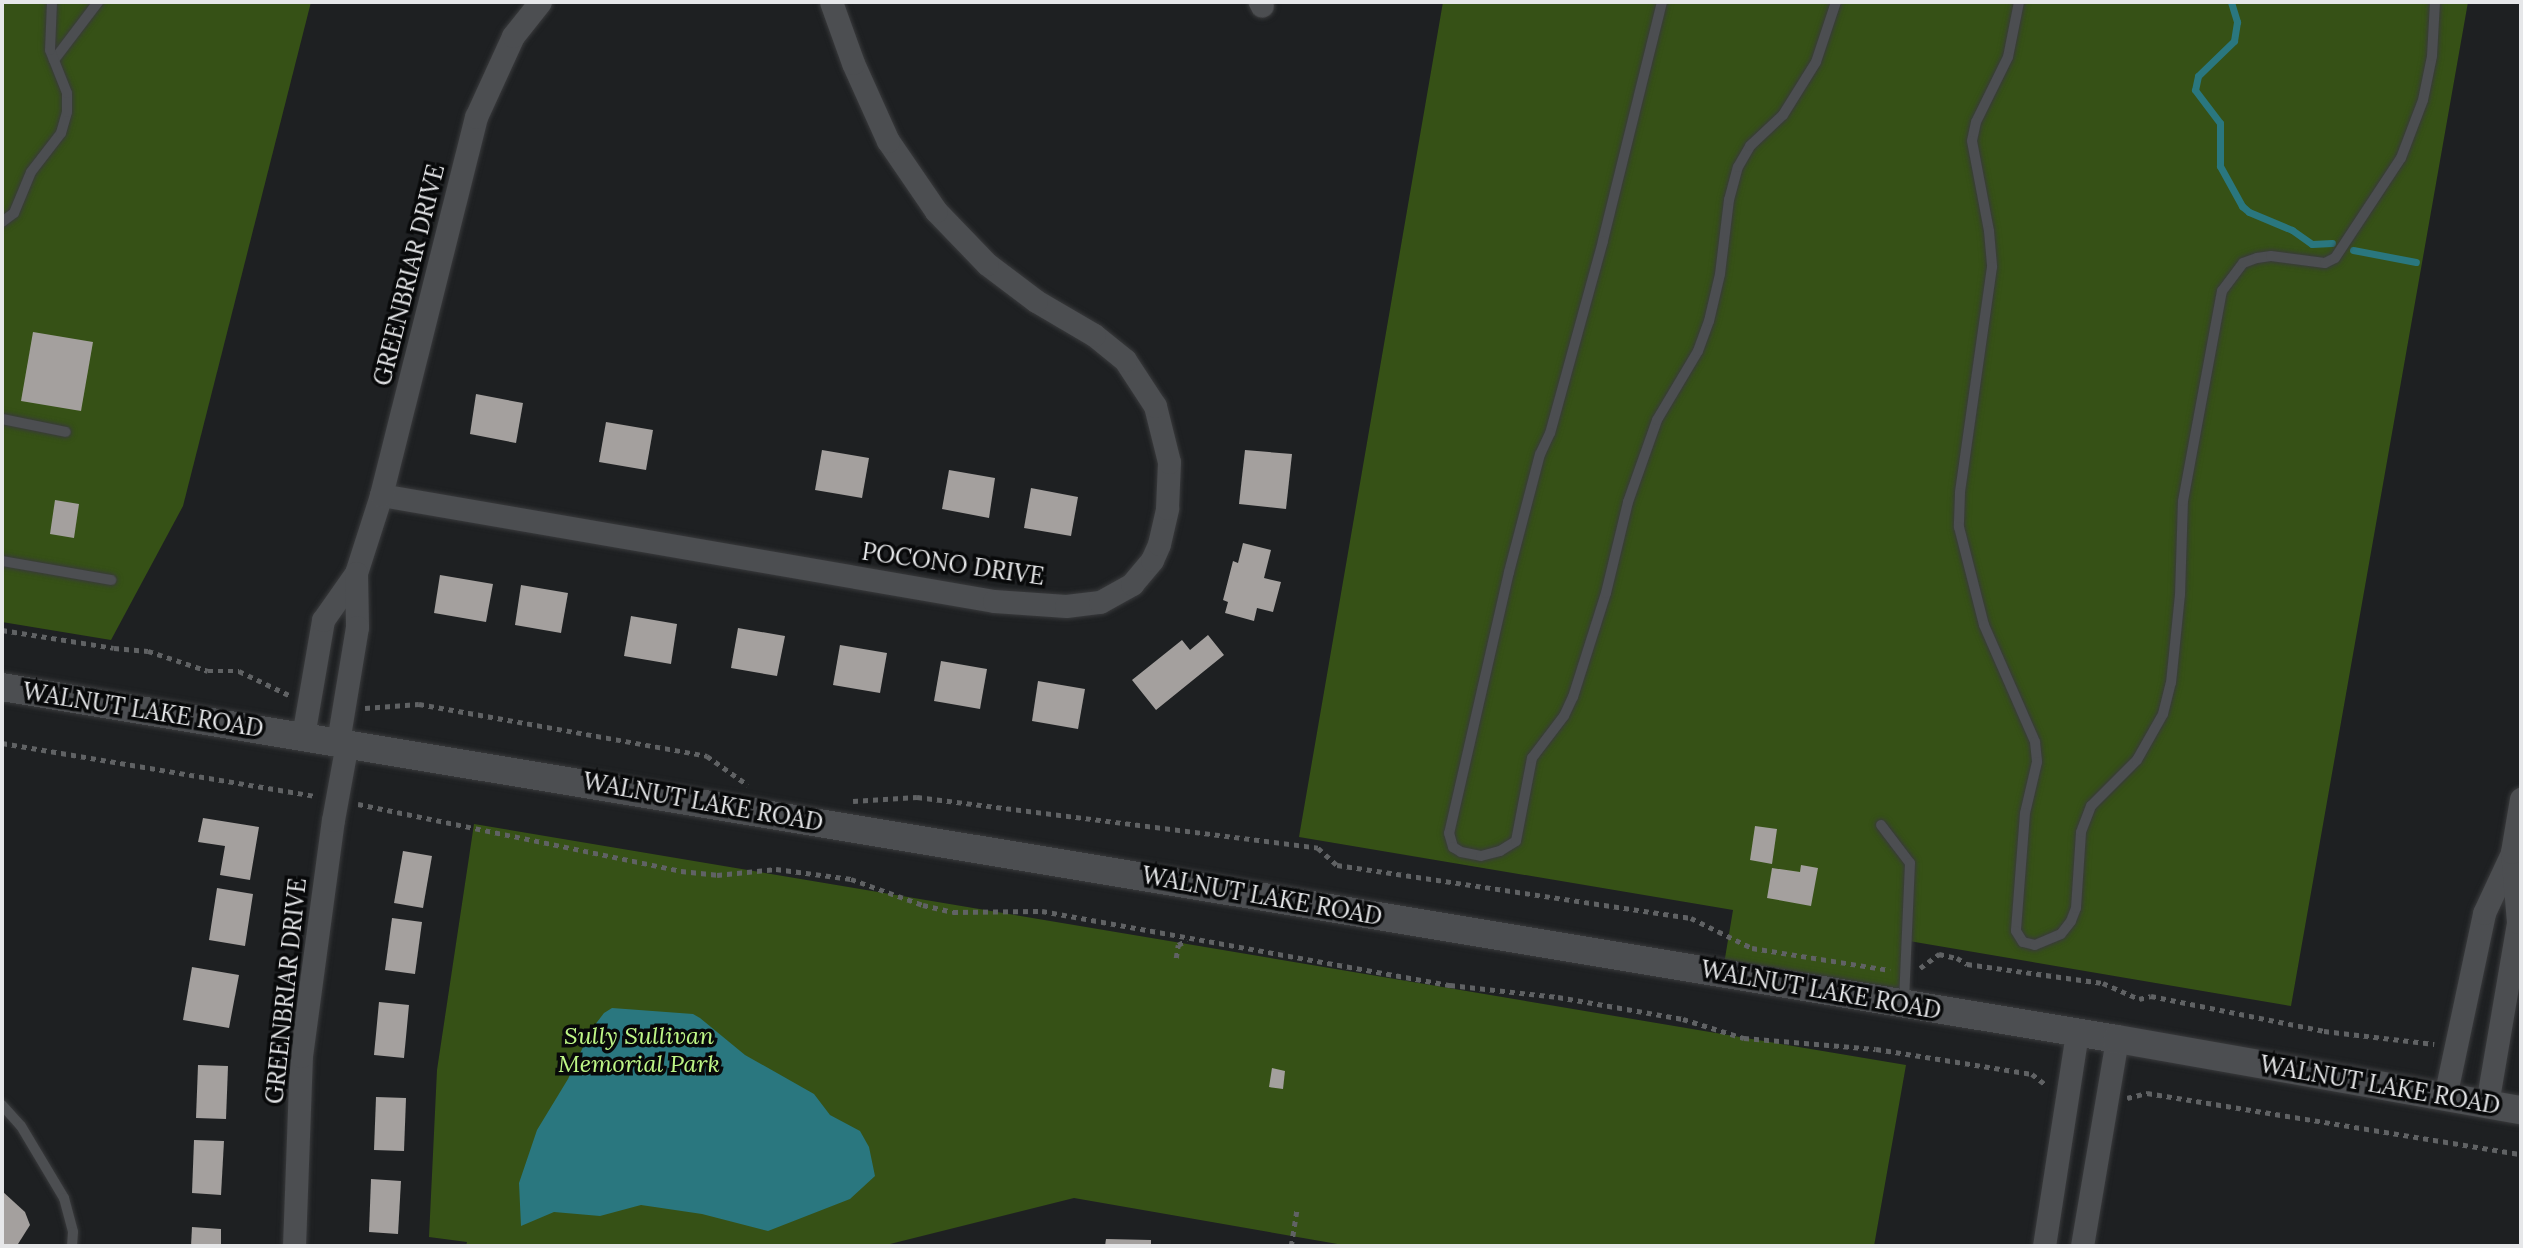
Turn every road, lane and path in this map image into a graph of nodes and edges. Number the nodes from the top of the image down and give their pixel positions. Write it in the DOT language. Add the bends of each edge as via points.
graph roads {
  1 [pos="52,2"];
  2 [pos="98,2"];
  3 [pos="540,2"];
  4 [pos="831,2"];
  5 [pos="1662,2"];
  6 [pos="1836,2"];
  7 [pos="2019,2"];
  8 [pos="2435,2"];
  9 [pos="54,60"];
  10 [pos="2,222"];
  11 [pos="2,419"];
  12 [pos="66,432"];
  13 [pos="381,495"];
  14 [pos="2,561"];
  15 [pos="356,573"];
  16 [pos="111,580"];
  17 [pos="2,630"];
  18 [pos="2,687"];
  19 [pos="310,699"];
  20 [pos="344,706"];
  21 [pos="303,736"];
  22 [pos="343,742"];
  23 [pos="2,743"];
  24 [pos="760,786"];
  25 [pos="843,799"];
  26 [pos="2521,799"];
  27 [pos="336,800"];
  28 [pos="1881,825"];
  29 [pos="2512,852"];
  30 [pos="1187,939"];
  31 [pos="1176,958"];
  32 [pos="1905,973"];
  33 [pos="1904,1004"];
  34 [pos="2077,1033"];
  35 [pos="2117,1039"];
  36 [pos="2455,1047"];
  37 [pos="2067,1091"];
  38 [pos="2107,1097"];
  39 [pos="2445,1097"];
  40 [pos="2487,1104"];
  41 [pos="2,1105"];
  42 [pos="2521,1110"];
  43 [pos="2521,1154"];
  44 [pos="2051,1193"];
  45 [pos="2090,1200"];
  46 [pos="1297,1208"];
  47 [pos="72,1246"];
  48 [pos="294,1246"];
  49 [pos="1291,1246"];
  50 [pos="2044,1246"];
  51 [pos="2082,1246"];
  1 -- 9 [label="lane" via="50,50"];
  2 -- 9 [label="lane"];
  3 -- 13 [label="street, GREENBRIAR DRIVE" via="513,36 476,117"];
  4 -- 13 [label="street, POCONO DRIVE" via="888,141 936,211 987,264 1125,359 1155,406 1168,462 1167,508 1152,560 1132,584 1100,602 1066,606 994,601"];
  5 -- 6 [label="lane" via="1602,241 1510,572 1449,833 1452,847 1461,852 1481,856 1516,841 1532,758 1573,697 1606,593 1628,502 1657,420 1698,351 1709,321 1738,167 1750,146 1783,115 1816,62"];
  7 -- 8 [label="lane" via="2008,57 1976,122 1972,141 1992,267 1959,527 1984,625 2035,742 2037,762 2025,813 2016,931 2023,942 2035,945 2061,934 2071,921 2076,908 2081,832 2091,806 2137,760 2163,714 2171,683 2180,595 2183,501 2222,291 2243,263 2257,258 2325,263 2335,258 2401,158 2423,100 2432,56"];
  9 -- 10 [label="lane" via="67,93 61,133 31,172 14,213"];
  11 -- 12 [label="lane"];
  13 -- 15 [label="street, GREENBRIAR DRIVE"];
  14 -- 16 [label="lane"];
  15 -- 19 [label="street, GREENBRIAR DRIVE" via="323,620"];
  15 -- 20 [label="street, GREENBRIAR DRIVE" via="357,627"];
  17 -- 19 [label="path" via="148,651 208,671 239,671 289,696"];
  18 -- 21 [label="street, WALNUT LAKE ROAD"];
  19 -- 21 [label="street, GREENBRIAR DRIVE"];
  20 -- 22 [label="street, GREENBRIAR DRIVE"];
  20 -- 24 [label="path" via="373,709 419,704 707,756 746,784"];
  21 -- 22 [label="street, WALNUT LAKE ROAD"];
  22 -- 27 [label="street, GREENBRIAR DRIVE"];
  22 -- 33 [label="street, WALNUT LAKE ROAD"];
  23 -- 27 [label="path"];
  25 -- 32 [label="path" via="917,797 1318,848 1337,864 1691,918 1752,948"];
  26 -- 29 [label="street"];
  27 -- 30 [label="path" via="681,871 716,875 776,869 810,872 851,878 953,912 1042,911"];
  27 -- 48 [label="street, GREENBRIAR DRIVE" via="302,1056"];
  28 -- 32 [label="lane" via="1910,863"];
  29 -- 36 [label="street" via="2484,913"];
  29 -- 40 [label="street" via="2518,922"];
  30 -- 31 [label="path" via="1178,945"];
  30 -- 37 [label="path" via="1450,985 1558,997 1683,1019 1744,1038 1876,1049 2032,1074 2048,1086"];
  32 -- 33 [label="lane"];
  32 -- 36 [label="path" via="1912,974 1939,954 1967,964 2103,983 2139,999 2151,996 2324,1031"];
  33 -- 34 [label="street, WALNUT LAKE ROAD"];
  34 -- 35 [label="street, WALNUT LAKE ROAD"];
  34 -- 37 [label="street"];
  35 -- 38 [label="street"];
  35 -- 39 [label="street, WALNUT LAKE ROAD"];
  36 -- 39 [label="street"];
  37 -- 44 [label="street"];
  38 -- 43 [label="path" via="2147,1093"];
  38 -- 45 [label="street"];
  39 -- 40 [label="street, WALNUT LAKE ROAD"];
  40 -- 42 [label="street, WALNUT LAKE ROAD"];
  41 -- 47 [label="lane" via="21,1126 64,1198"];
  44 -- 45 [label="street"];
  44 -- 50 [label="street"];
  45 -- 51 [label="street"];
  46 -- 49 [label="path"];
}
